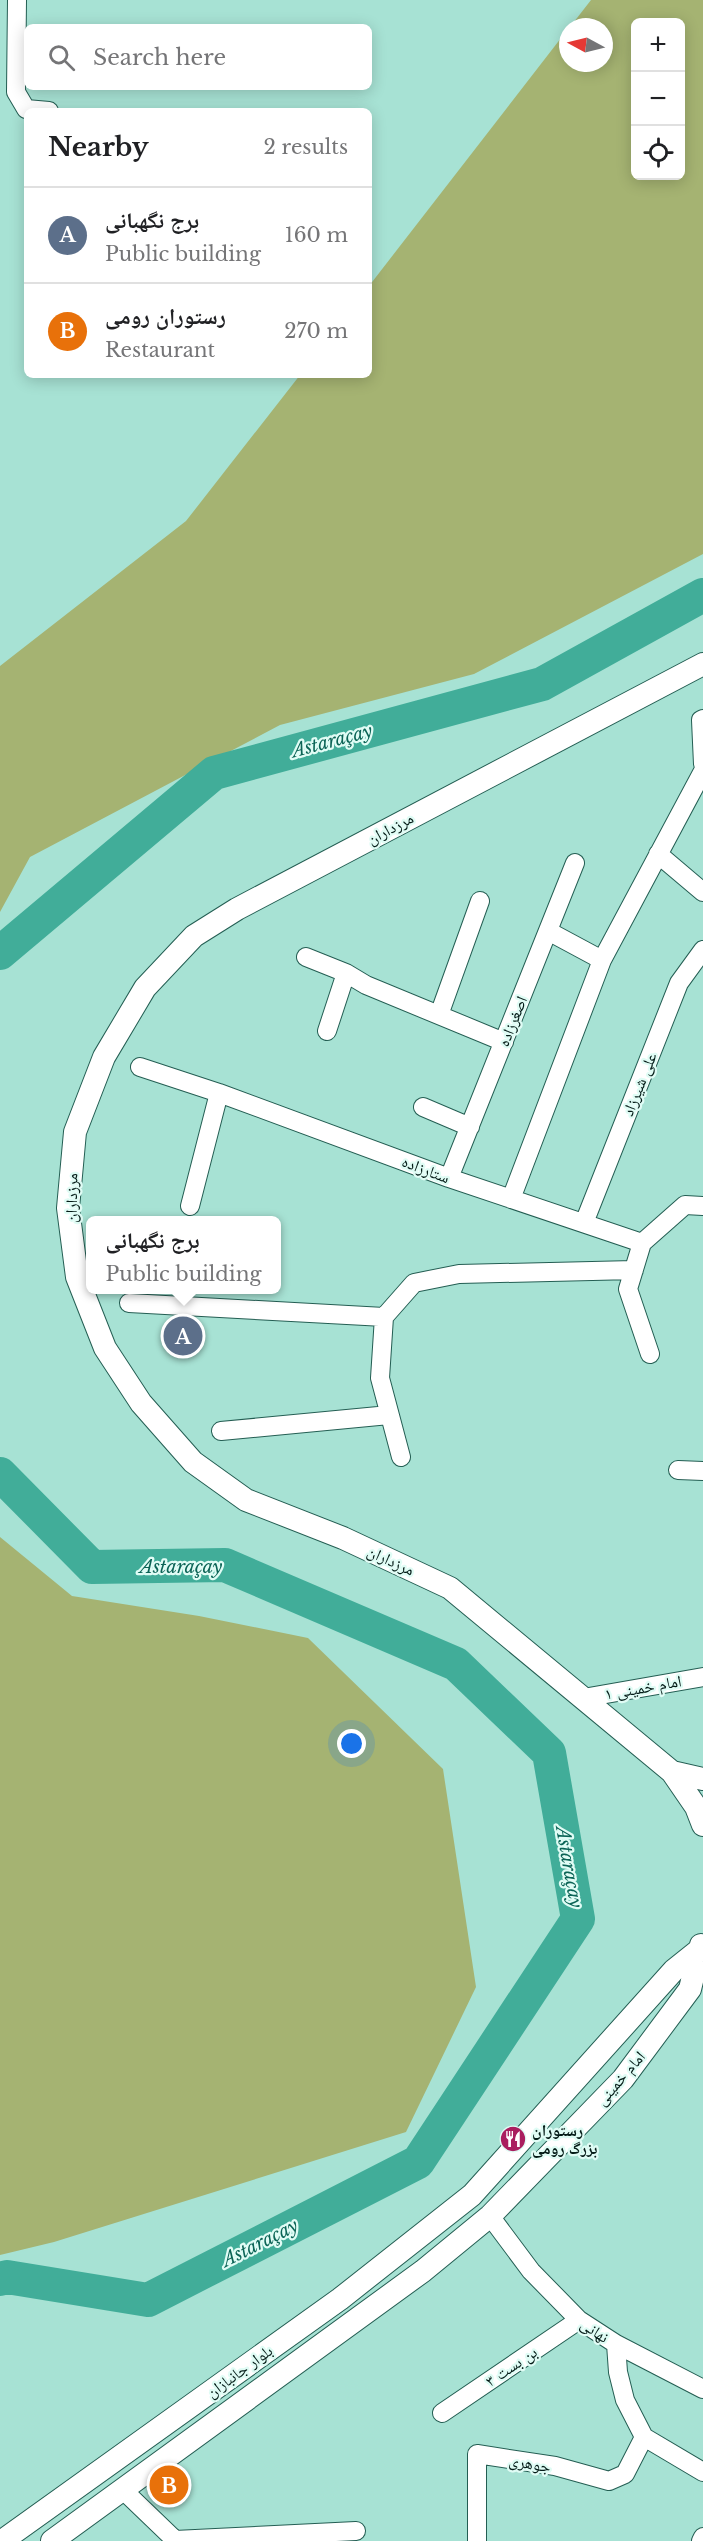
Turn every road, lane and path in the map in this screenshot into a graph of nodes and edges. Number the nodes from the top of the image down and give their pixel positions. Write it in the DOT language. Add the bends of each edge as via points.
graph roads {
  1 [pos="17,0"];
  2 [pos="25,108"];
  3 [pos="703,664"];
  4 [pos="703,719"];
  5 [pos="703,765"];
  6 [pos="703,771"];
  7 [pos="658,854"];
  8 [pos="575,863"];
  9 [pos="703,892"];
  10 [pos="480,901"];
  11 [pos="548,930"];
  12 [pos="703,950"];
  13 [pos="306,957"];
  14 [pos="602,960"];
  15 [pos="346,973"];
  16 [pos="439,1015"];
  17 [pos="327,1031"];
  18 [pos="504,1042"];
  19 [pos="140,1067"];
  20 [pos="219,1093"];
  21 [pos="423,1107"];
  22 [pos="470,1127"];
  23 [pos="449,1178"];
  24 [pos="511,1199"];
  25 [pos="190,1206"];
  26 [pos="703,1206"];
  27 [pos="584,1223"];
  28 [pos="642,1243"];
  29 [pos="634,1270"];
  30 [pos="129,1303"];
  31 [pos="384,1317"];
  32 [pos="650,1354"];
  33 [pos="389,1416"];
  34 [pos="221,1431"];
  35 [pos="400,1457"];
  36 [pos="678,1470"];
  37 [pos="703,1471"];
  38 [pos="703,1677"];
  39 [pos="583,1698"];
  40 [pos="672,1772"];
  41 [pos="703,1779"];
  42 [pos="703,1825"];
  43 [pos="701,1945"];
  44 [pos="697,1992"];
  45 [pos="472,2195"];
  46 [pos="490,2217"];
  47 [pos="579,2320"];
  48 [pos="616,2344"];
  49 [pos="703,2389"];
  50 [pos="442,2413"];
  51 [pos="644,2437"];
  52 [pos="703,2472"];
  53 [pos="123,2489"];
  54 [pos="356,2530"];
  55 [pos="703,2537"];
  56 [pos="235,2539"];
  57 [pos="2,2541"];
  58 [pos="52,2541"];
  59 [pos="477,2541"];
  60 [pos="701,2541"];
  1 -- 2 [label="street" via="16,92"];
  3 -- 39 [label="street, مرزداران" via="237,909 194,936 145,988 104,1057 75,1132 68,1209 77,1277 105,1348 141,1403 193,1462 246,1500 343,1538 450,1588"];
  4 -- 5 [label="street"];
  6 -- 7 [label="street"];
  7 -- 9 [label="street"];
  7 -- 14 [label="street"];
  8 -- 11 [label="street, اصغرزاده"];
  10 -- 16 [label="street"];
  11 -- 14 [label="street"];
  11 -- 18 [label="street, اصغرزاده"];
  12 -- 27 [label="street, علی شیرزاد" via="679,983"];
  13 -- 15 [label="street"];
  14 -- 24 [label="street"];
  15 -- 16 [label="street"];
  15 -- 17 [label="street"];
  16 -- 18 [label="street"];
  18 -- 22 [label="street, اصغرزاده"];
  19 -- 20 [label="street, ستارزاده"];
  20 -- 23 [label="street, ستارزاده"];
  20 -- 25 [label="street"];
  21 -- 22 [label="street"];
  22 -- 23 [label="street, اصغرزاده"];
  23 -- 24 [label="street, ستارزاده"];
  24 -- 27 [label="street, ستارزاده"];
  26 -- 28 [label="street" via="685,1205"];
  27 -- 28 [label="street, ستارزاده"];
  28 -- 29 [label="street"];
  29 -- 31 [label="street" via="459,1274 414,1283"];
  29 -- 32 [label="street" via="628,1289"];
  30 -- 31 [label="street"];
  31 -- 33 [label="street" via="380,1378"];
  33 -- 34 [label="street"];
  33 -- 35 [label="street"];
  36 -- 37 [label="street"];
  38 -- 39 [label="street, امام خمینی ۱"];
  39 -- 40 [label="street, مرزداران"];
  40 -- 41 [label="street, مرزداران"];
  40 -- 42 [label="street, مرزداران" via="696,1807"];
  43 -- 44 [label="street, امام خمینی"];
  43 -- 45 [label="street, امام خمینی" via="674,1970"];
  44 -- 46 [label="street, امام خمینی" via="623,2079"];
  45 -- 46 [label="street"];
  45 -- 57 [label="street, بلوار جانبازان" via="340,2299"];
  46 -- 47 [label="street, نهانی" via="531,2271"];
  46 -- 53 [label="street, بلوار جانبازان" via="423,2271"];
  47 -- 48 [label="street, نهانی"];
  47 -- 50 [label="street, بن بست ۳"];
  48 -- 49 [label="street"];
  48 -- 51 [label="street, نهانی" via="626,2400"];
  51 -- 52 [label="street"];
  51 -- 59 [label="street, جوهری" via="625,2474 609,2481 555,2466 477,2454"];
  53 -- 56 [label="street" via="175,2541"];
  53 -- 58 [label="street, بلوار جانبازان"];
  54 -- 56 [label="street"];
  55 -- 60 [label="street"];
}
